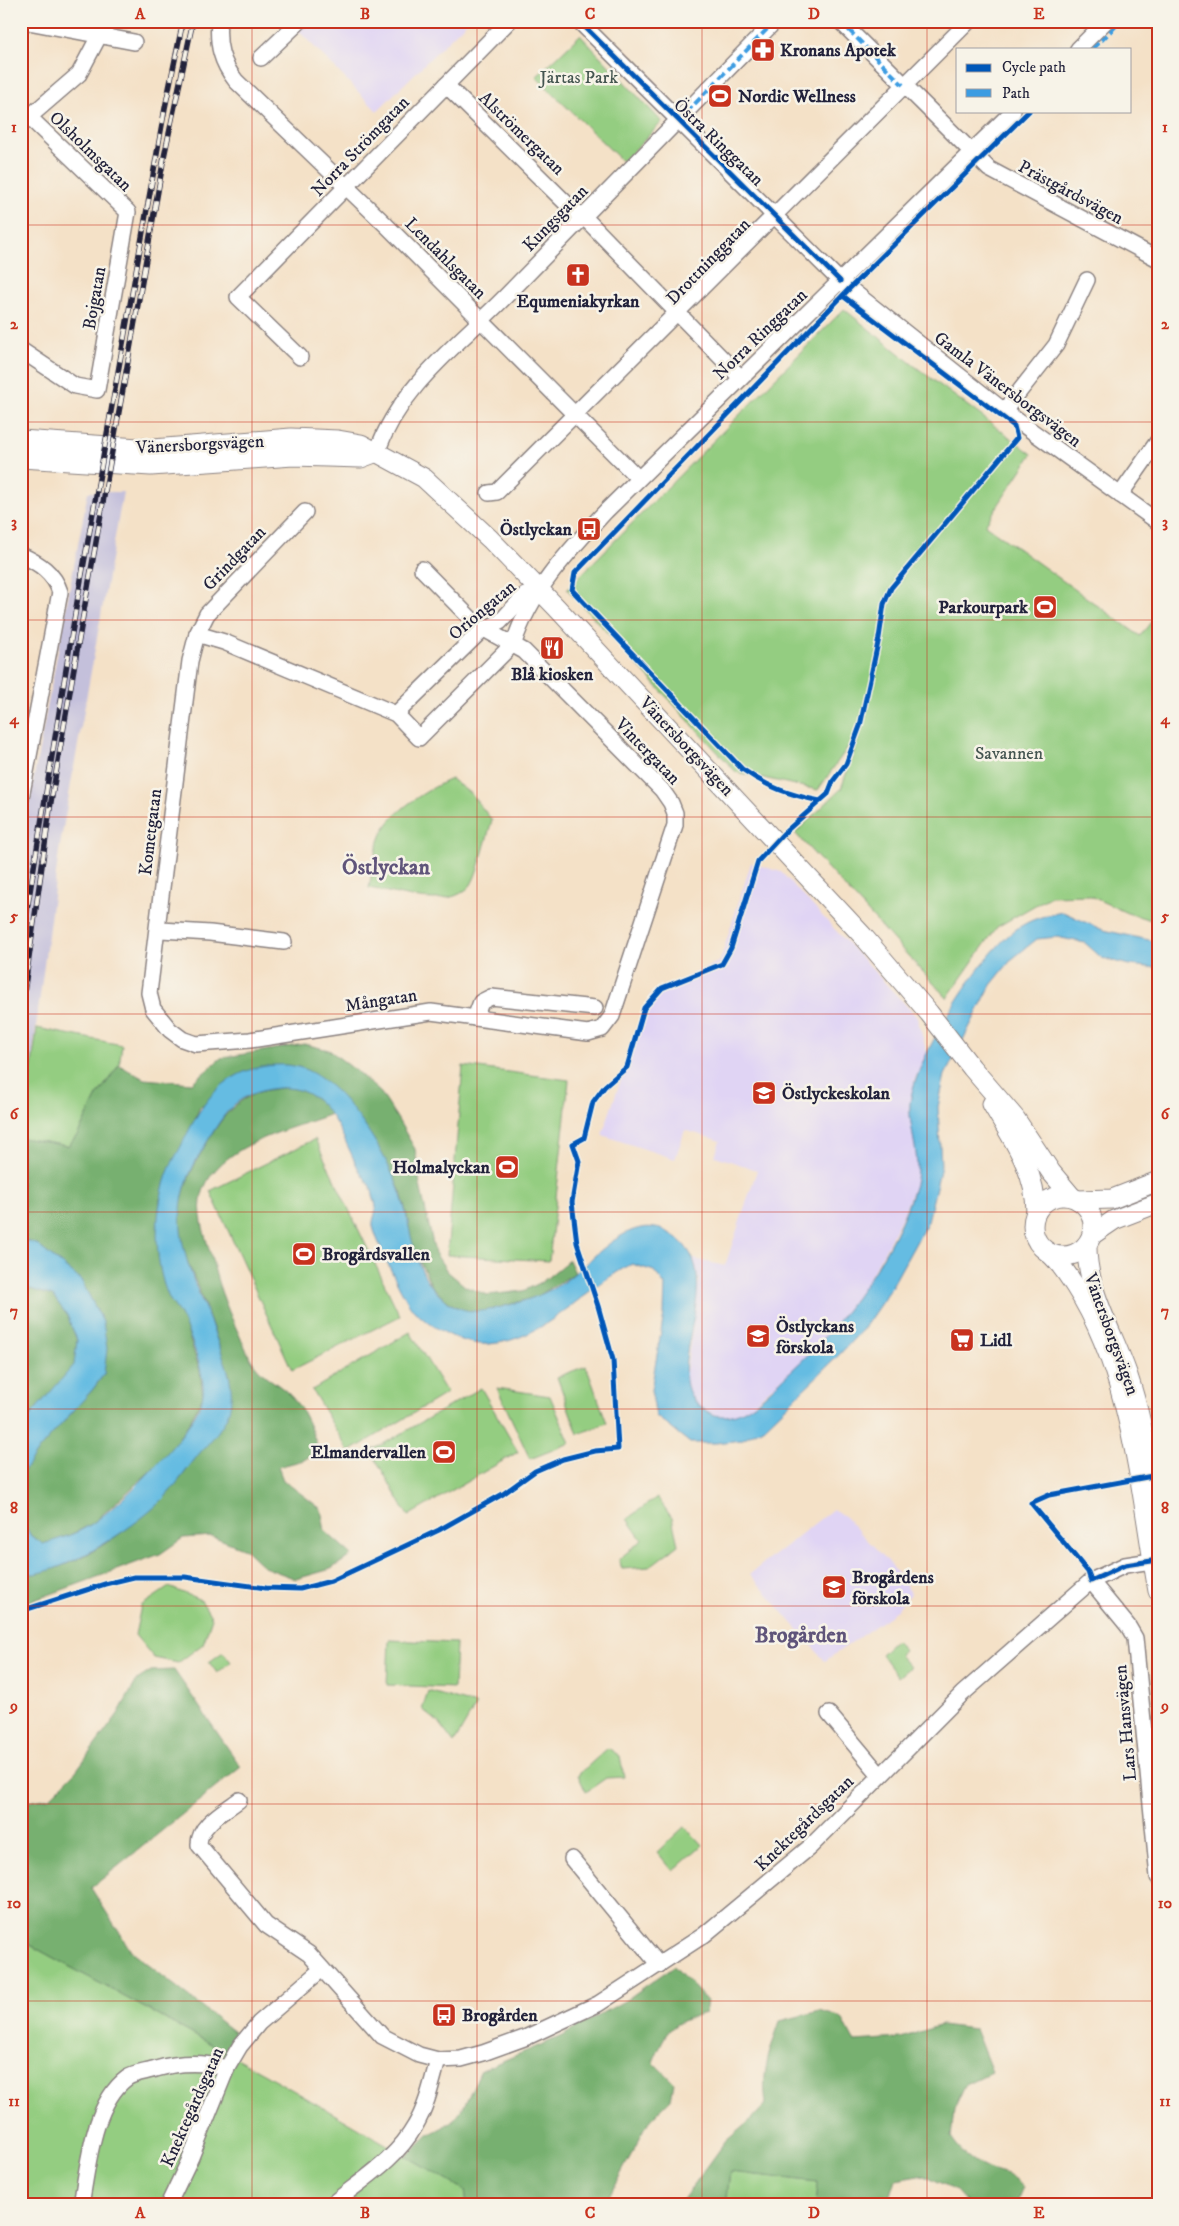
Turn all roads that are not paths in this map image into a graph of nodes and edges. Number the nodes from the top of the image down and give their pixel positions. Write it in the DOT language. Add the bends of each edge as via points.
graph roads {
  1 [pos="23,21"];
  2 [pos="219,21"];
  3 [pos="300,21"];
  4 [pos="509,21"];
  5 [pos="579,21"];
  6 [pos="775,21"];
  7 [pos="840,21"];
  8 [pos="969,21"];
  9 [pos="1103,22"];
  10 [pos="101,28"];
  11 [pos="134,42"];
  12 [pos="1079,48"];
  13 [pos="261,58"];
  14 [pos="446,85"];
  15 [pos="904,85"];
  16 [pos="1013,112"];
  17 [pos="25,120"];
  18 [pos="678,121"];
  19 [pos="971,153"];
  20 [pos="346,187"];
  21 [pos="128,212"];
  22 [pos="773,214"];
  23 [pos="583,216"];
  24 [pos="1158,259"];
  25 [pos="1087,280"];
  26 [pos="840,281"];
  27 [pos="676,313"];
  28 [pos="482,321"];
  29 [pos="21,350"];
  30 [pos="300,357"];
  31 [pos="741,378"];
  32 [pos="1004,411"];
  33 [pos="574,414"];
  34 [pos="21,440"];
  35 [pos="1158,441"];
  36 [pos="377,452"];
  37 [pos="21,458"];
  38 [pos="638,478"];
  39 [pos="489,494"];
  40 [pos="1120,495"];
  41 [pos="305,512"];
  42 [pos="1158,522"];
  43 [pos="21,555"];
  44 [pos="422,569"];
  45 [pos="540,590"];
  46 [pos="483,630"];
  47 [pos="197,634"];
  48 [pos="514,644"];
  49 [pos="396,714"];
  50 [pos="26,754"];
  51 [pos="21,798"];
  52 [pos="161,930"];
  53 [pos="284,942"];
  54 [pos="595,1008"];
  55 [pos="475,1018"];
  56 [pos="602,1029"];
  57 [pos="170,1030"];
  58 [pos="972,1068"];
  59 [pos="1158,1181"];
  60 [pos="1075,1198"];
  61 [pos="1158,1203"];
  62 [pos="1036,1212"];
  63 [pos="1089,1240"];
  64 [pos="1049,1253"];
  65 [pos="1158,1511"];
  66 [pos="1155,1561"];
  67 [pos="1091,1582"];
  68 [pos="1158,1591"];
  69 [pos="829,1714"];
  70 [pos="880,1775"];
  71 [pos="239,1800"];
  72 [pos="572,1859"];
  73 [pos="1158,1877"];
  74 [pos="659,1965"];
  75 [pos="322,1969"];
  76 [pos="438,2060"];
  77 [pos="227,2068"];
  78 [pos="81,2205"];
  79 [pos="168,2205"];
  80 [pos="330,2205"];
  1 -- 10 [label="street"];
  2 -- 20 [label="street, Lendahlsgatan" via="219,46 225,67"];
  3 -- 13 [label="street"];
  4 -- 14 [label="street, Norra Strömgatan"];
  5 -- 18 [label="street, Östra Ringgatan"];
  6 -- 18 [label="street, Kungsgatan"];
  7 -- 15 [label="street, Prästgårdsvägen"];
  8 -- 15 [label="street, Drottninggatan"];
  9 -- 12 [label="street"];
  10 -- 11 [label="street"];
  10 -- 17 [label="street" via="79,74"];
  14 -- 20 [label="street, Norra Strömgatan"];
  14 -- 23 [label="street, Alströmergatan" via="573,210"];
  15 -- 19 [label="street, Prästgårdsvägen"];
  15 -- 22 [label="street, Drottninggatan"];
  16 -- 19 [label="street, Norra Ringgatan"];
  17 -- 21 [label="street, Olsholmsgatan"];
  18 -- 22 [label="street, Östra Ringgatan"];
  18 -- 23 [label="street, Kungsgatan"];
  19 -- 24 [label="street, Prästgårdsvägen" via="989,169"];
  19 -- 26 [label="street, Norra Ringgatan"];
  20 -- 28 [label="street, Lendahlsgatan"];
  20 -- 30 [label="street, Norra Strömgatan" via="238,297"];
  21 -- 29 [label="street, Bojgatan" via="97,390 75,386"];
  22 -- 26 [label="street, Östra Ringgatan"];
  22 -- 27 [label="street, Drottninggatan"];
  23 -- 27 [label="street, Alströmergatan"];
  23 -- 28 [label="street, Kungsgatan"];
  25 -- 32 [label="street" via="1056,345"];
  26 -- 31 [label="street, Norra Ringgatan"];
  26 -- 32 [label="street, Gamla Vänersborgsvägen"];
  27 -- 31 [label="street, Alströmergatan"];
  27 -- 33 [label="street, Drottninggatan"];
  28 -- 33 [label="street, Lendahlsgatan"];
  28 -- 36 [label="street, Kungsgatan" via="406,395 391,418"];
  31 -- 38 [label="street, Norra Ringgatan"];
  32 -- 40 [label="street, Gamla Vänersborgsvägen"];
  33 -- 38 [label="street, Lendahlsgatan"];
  33 -- 39 [label="street, Drottninggatan" via="497,492"];
  34 -- 36 [label="main road, Vänersborgsvägen" via="153,449 291,438 361,444"];
  35 -- 40 [label="street"];
  36 -- 37 [label="main road, Vänersborgsvägen" via="361,458 293,456 152,466"];
  36 -- 45 [label="main road, Vänersborgsvägen" via="424,478"];
  38 -- 45 [label="street, Norra Ringgatan" via="572,548"];
  40 -- 42 [label="street, Gamla Vänersborgsvägen"];
  41 -- 47 [label="street, Grindgatan" via="217,602"];
  43 -- 50 [label="street" via="48,572 60,592"];
  44 -- 46 [label="street, Vintergatan"];
  45 -- 46 [label="street, Oriongatan" via="525,595 500,622"];
  45 -- 48 [label="street, Oriongatan" via="519,626"];
  45 -- 58 [label="main road, Vänersborgsvägen" via="764,828 930,1013"];
  46 -- 48 [label="street, Vintergatan"];
  46 -- 49 [label="street, Oriongatan"];
  47 -- 49 [label="street, Oriongatan" via="224,642"];
  47 -- 57 [label="street, Kometgatan" via="190,661 149,993 153,1009"];
  48 -- 49 [label="street, Oriongatan" via="419,738"];
  48 -- 56 [label="street, Vintergatan" via="662,790 675,813 675,825 612,1016"];
  50 -- 51 [label="street"];
  52 -- 53 [label="street"];
  54 -- 55 [label="street" via="491,997 481,1002"];
  55 -- 56 [label="street, Mångatan" via="588,1033"];
  55 -- 57 [label="street, Mångatan" via="430,1012 250,1040 196,1044"];
  58 -- 60 [label="main road, Vänersborgsvägen" via="1015,1118 1051,1172"];
  58 -- 62 [label="main road, Vänersborgsvägen" via="1027,1165 1033,1180"];
  59 -- 60 [label="main road" via="1112,1199"];
  60 -- 62 [label="main road" via="1052,1198"];
  60 -- 63 [label="main road" via="1090,1211 1093,1227"];
  61 -- 63 [label="main road" via="1114,1220"];
  62 -- 64 [label="main road" via="1034,1236"];
  63 -- 64 [label="main road" via="1069,1256"];
  63 -- 65 [label="main road, Vänersborgsvägen" via="1088,1270 1140,1415"];
  64 -- 66 [label="main road, Vänersborgsvägen" via="1058,1260 1091,1314 1113,1371 1128,1425"];
  66 -- 67 [label="street, Knektegårdsgatan" via="1125,1565"];
  66 -- 68 [label="main road, Vänersborgsvägen"];
  67 -- 70 [label="street, Knektegårdsgatan" via="962,1694"];
  67 -- 73 [label="street, Lars Hansvägen" via="1135,1638"];
  69 -- 70 [label="street"];
  70 -- 74 [label="street, Knektegårdsgatan" via="810,1846 754,1896"];
  71 -- 75 [label="street, Knektegårdsgatan" via="202,1830 198,1845 266,1925 297,1944"];
  72 -- 74 [label="street"];
  74 -- 76 [label="street, Knektegårdsgatan" via="598,2004 527,2037 461,2059"];
  75 -- 76 [label="street, Knektegårdsgatan" via="382,2036 419,2055"];
  75 -- 77 [label="street, Knektegårdsgatan" via="259,2023 243,2041"];
  76 -- 80 [label="street" via="424,2108 406,2140 384,2163"];
  77 -- 78 [label="street" via="209,2064 170,2065 128,2077 110,2094 99,2121"];
  77 -- 79 [label="street, Knektegårdsgatan"];
}
